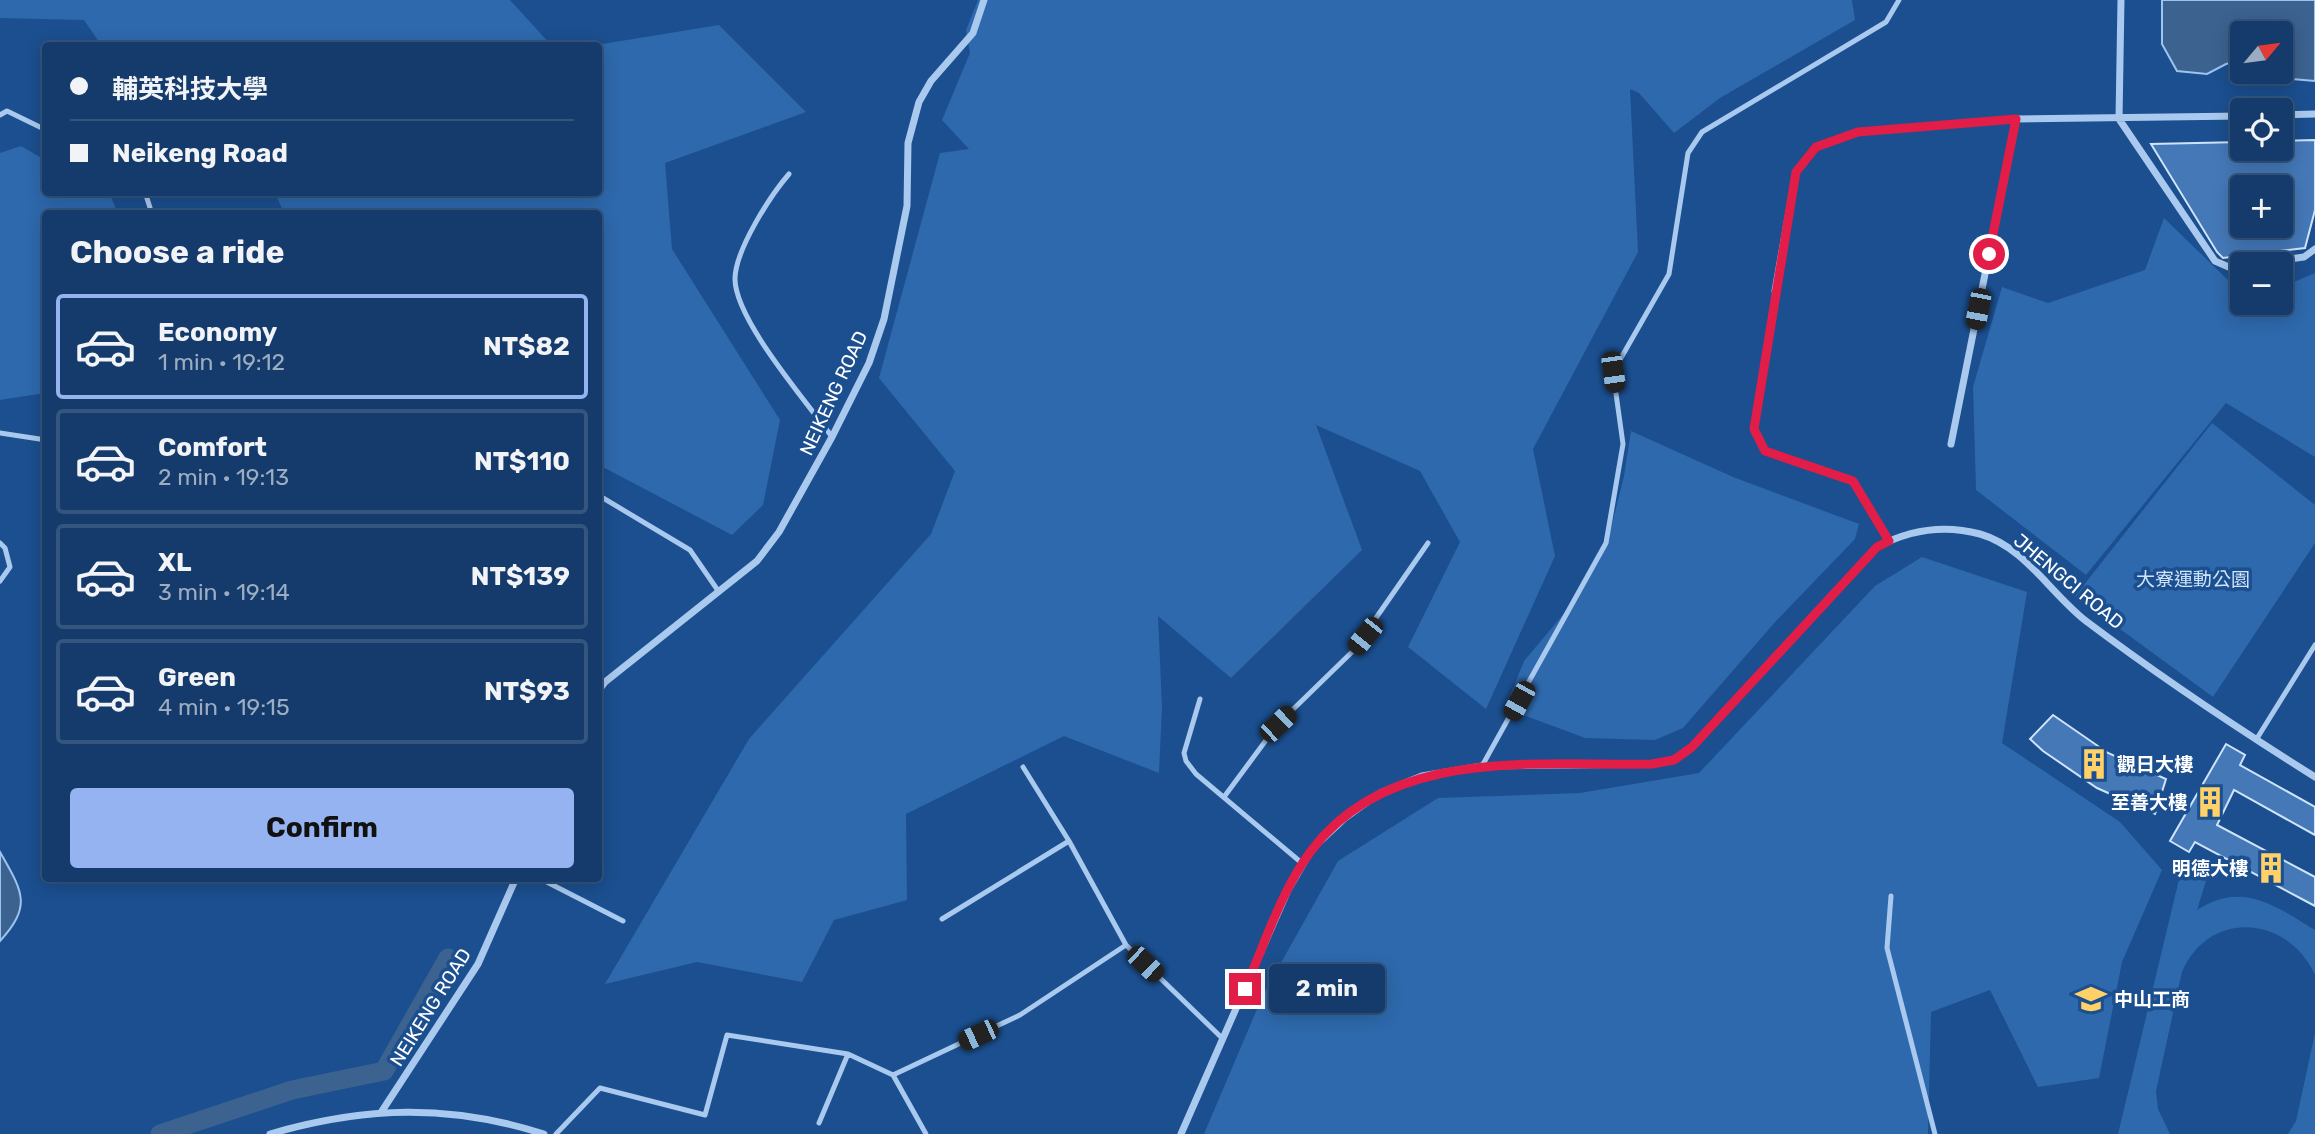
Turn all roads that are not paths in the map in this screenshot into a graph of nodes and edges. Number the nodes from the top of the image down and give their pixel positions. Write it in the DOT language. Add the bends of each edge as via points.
graph roads {
  1 [pos="984,0"];
  2 [pos="1899,0"];
  3 [pos="2121,0"];
  4 [pos="2315,114"];
  5 [pos="0,115"];
  6 [pos="2293,115"];
  7 [pos="2230,116"];
  8 [pos="2016,119"];
  9 [pos="2119,119"];
  10 [pos="42,128"];
  11 [pos="789,174"];
  12 [pos="2315,250"];
  13 [pos="2293,259"];
  14 [pos="2230,268"];
  15 [pos="1775,291"];
  16 [pos="0,433"];
  17 [pos="832,437"];
  18 [pos="42,439"];
  19 [pos="1951,444"];
  20 [pos="602,497"];
  21 [pos="1889,541"];
  22 [pos="0,543"];
  23 [pos="1428,543"];
  24 [pos="0,581"];
  25 [pos="719,592"];
  26 [pos="2315,645"];
  27 [pos="602,686"];
  28 [pos="1200,699"];
  29 [pos="2256,740"];
  30 [pos="1482,766"];
  31 [pos="1023,767"];
  32 [pos="2315,777"];
  33 [pos="1224,797"];
  34 [pos="1069,841"];
  35 [pos="1303,864"];
  36 [pos="514,882"];
  37 [pos="547,882"];
  38 [pos="1891,896"];
  39 [pos="942,919"];
  40 [pos="623,921"];
  41 [pos="1126,946"];
  42 [pos="1223,1039"];
  43 [pos="848,1054"];
  44 [pos="893,1075"];
  45 [pos="382,1111"];
  46 [pos="819,1123"];
  47 [pos="270,1134"];
  48 [pos="544,1134"];
  49 [pos="556,1134"];
  50 [pos="926,1134"];
  51 [pos="1181,1134"];
  52 [pos="1935,1134"];
  1 -- 17 [label="street, NEIKENG ROAD" via="973,33 919,102 908,143 907,206 884,319 869,363"];
  2 -- 30 [label="lane" via="1886,22 1702,132 1688,153 1669,274 1613,372 1623,444 1606,543"];
  3 -- 9 [label="street"];
  4 -- 6 [label="street"];
  5 -- 10 [label="lane" via="16,113"];
  7 -- 9 [label="street"];
  8 -- 9 [label="street"];
  8 -- 15 [label="street" via="1858,132 1816,147 1796,172"];
  8 -- 19 [label="street"];
  9 -- 14 [label="street" via="2216,261"];
  11 -- 17 [label="lane" via="756,221 735,275 736,291 749,321"];
  12 -- 13 [label="street"];
  15 -- 21 [label="lane" via="1754,429 1765,451 1853,481"];
  16 -- 18 [label="lane"];
  17 -- 25 [label="street, NEIKENG ROAD" via="779,532 757,561"];
  20 -- 25 [label="lane" via="690,550"];
  21 -- 29 [label="street, JHENGCI ROAD" via="1934,528 1980,534 2012,549 2084,619"];
  21 -- 30 [label="street, JHENGCI ROAD" via="1877,547 1692,747 1674,760"];
  22 -- 24 [label="lane" via="10,567"];
  23 -- 33 [label="lane" via="1359,644 1278,724"];
  25 -- 27 [label="street, NEIKENG ROAD"];
  26 -- 29 [label="lane"];
  28 -- 33 [label="lane" via="1184,753 1186,761"];
  29 -- 32 [label="street, JHENGCI ROAD"];
  30 -- 35 [label="street" via="1422,776 1380,793 1345,818"];
  31 -- 34 [label="lane"];
  33 -- 35 [label="lane"];
  34 -- 39 [label="lane"];
  34 -- 41 [label="lane"];
  35 -- 42 [label="street"];
  36 -- 45 [label="street, NEIKENG ROAD" via="478,964"];
  37 -- 40 [label="lane"];
  38 -- 52 [label="lane" via="1887,948"];
  41 -- 42 [label="lane"];
  41 -- 44 [label="lane" via="1020,1015"];
  42 -- 51 [label="street"];
  43 -- 44 [label="lane"];
  43 -- 46 [label="lane"];
  43 -- 49 [label="lane" via="727,1035 705,1115 600,1088"];
  44 -- 50 [label="lane"];
  45 -- 47 [label="street" via="314,1121"];
  45 -- 48 [label="street" via="461,1113"];
}
